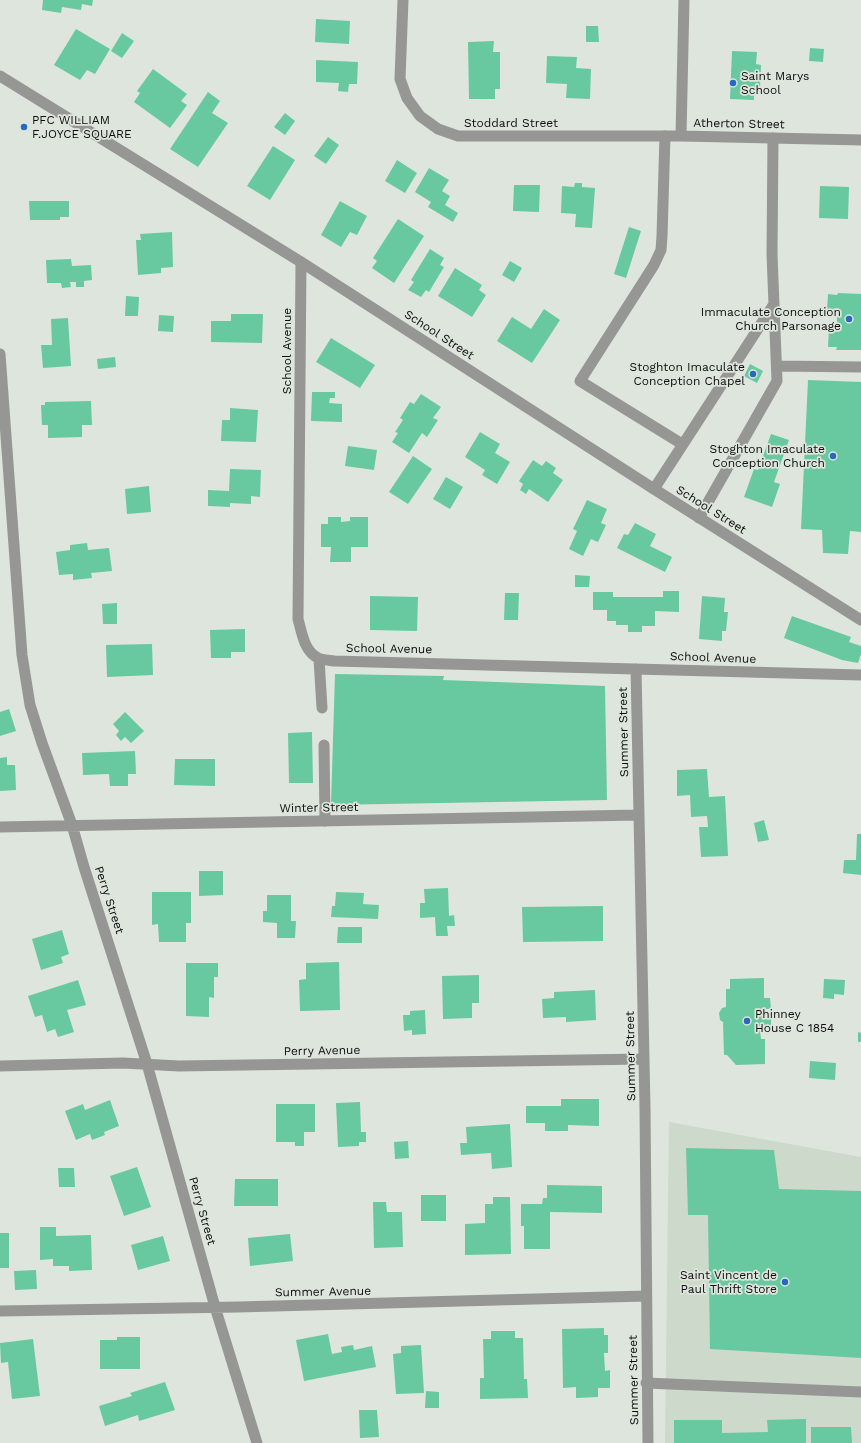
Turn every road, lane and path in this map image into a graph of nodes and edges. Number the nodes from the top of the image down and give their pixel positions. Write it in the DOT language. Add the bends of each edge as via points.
graph roads {
  1 [pos="402,0"];
  2 [pos="684,0"];
  3 [pos="0,76"];
  4 [pos="665,136"];
  5 [pos="681,136"];
  6 [pos="773,138"];
  7 [pos="861,140"];
  8 [pos="301,262"];
  9 [pos="774,304"];
  10 [pos="0,354"];
  11 [pos="777,366"];
  12 [pos="861,367"];
  13 [pos="682,444"];
  14 [pos="654,489"];
  15 [pos="700,518"];
  16 [pos="861,620"];
  17 [pos="319,659"];
  18 [pos="636,669"];
  19 [pos="861,675"];
  20 [pos="322,708"];
  21 [pos="324,745"];
  22 [pos="639,815"];
  23 [pos="325,821"];
  24 [pos="72,825"];
  25 [pos="0,827"];
  26 [pos="644,1059"];
  27 [pos="147,1064"];
  28 [pos="0,1066"];
  29 [pos="646,1296"];
  30 [pos="215,1307"];
  31 [pos="0,1311"];
  32 [pos="646,1383"];
  33 [pos="861,1392"];
  34 [pos="257,1443"];
  35 [pos="648,1443"];
  1 -- 4 [label="street, Stoddard Street" via="400,79 407,98 420,116 438,129 458,136"];
  2 -- 5 [label="street, Atherton Street"];
  3 -- 8 [label="street, School Street"];
  4 -- 5 [label="street, Stoddard Street"];
  4 -- 13 [label="street" via="661,250 580,381"];
  5 -- 6 [label="street, Atherton Street"];
  6 -- 7 [label="street, Atherton Street"];
  6 -- 9 [label="street"];
  8 -- 14 [label="street, School Street"];
  8 -- 17 [label="street, School Avenue" via="298,620 310,653"];
  9 -- 11 [label="street"];
  9 -- 13 [label="street"];
  10 -- 24 [label="street, Perry Street" via="22,655 30,706"];
  11 -- 12 [label="street"];
  11 -- 15 [label="street" via="777,381"];
  13 -- 14 [label="street"];
  14 -- 15 [label="street, School Street"];
  15 -- 16 [label="street, School Street"];
  17 -- 18 [label="street, School Avenue"];
  17 -- 20 [label="street"];
  18 -- 19 [label="street, School Avenue"];
  18 -- 22 [label="street, Summer Street"];
  21 -- 23 [label="street"];
  22 -- 23 [label="street, Winter Street"];
  22 -- 26 [label="street, Summer Street"];
  23 -- 24 [label="street, Winter Street"];
  24 -- 25 [label="street, Winter Street"];
  24 -- 27 [label="street, Perry Street"];
  26 -- 27 [label="street, Perry Avenue" via="179,1066"];
  26 -- 29 [label="street, Summer Street"];
  27 -- 28 [label="street, Perry Avenue"];
  27 -- 30 [label="street, Perry Street"];
  29 -- 30 [label="street, Summer Avenue"];
  29 -- 32 [label="street, Summer Street"];
  30 -- 31 [label="street, Summer Avenue"];
  30 -- 34 [label="street, Perry Street"];
  32 -- 33 [label="street"];
  32 -- 35 [label="street, Summer Street"];
}
